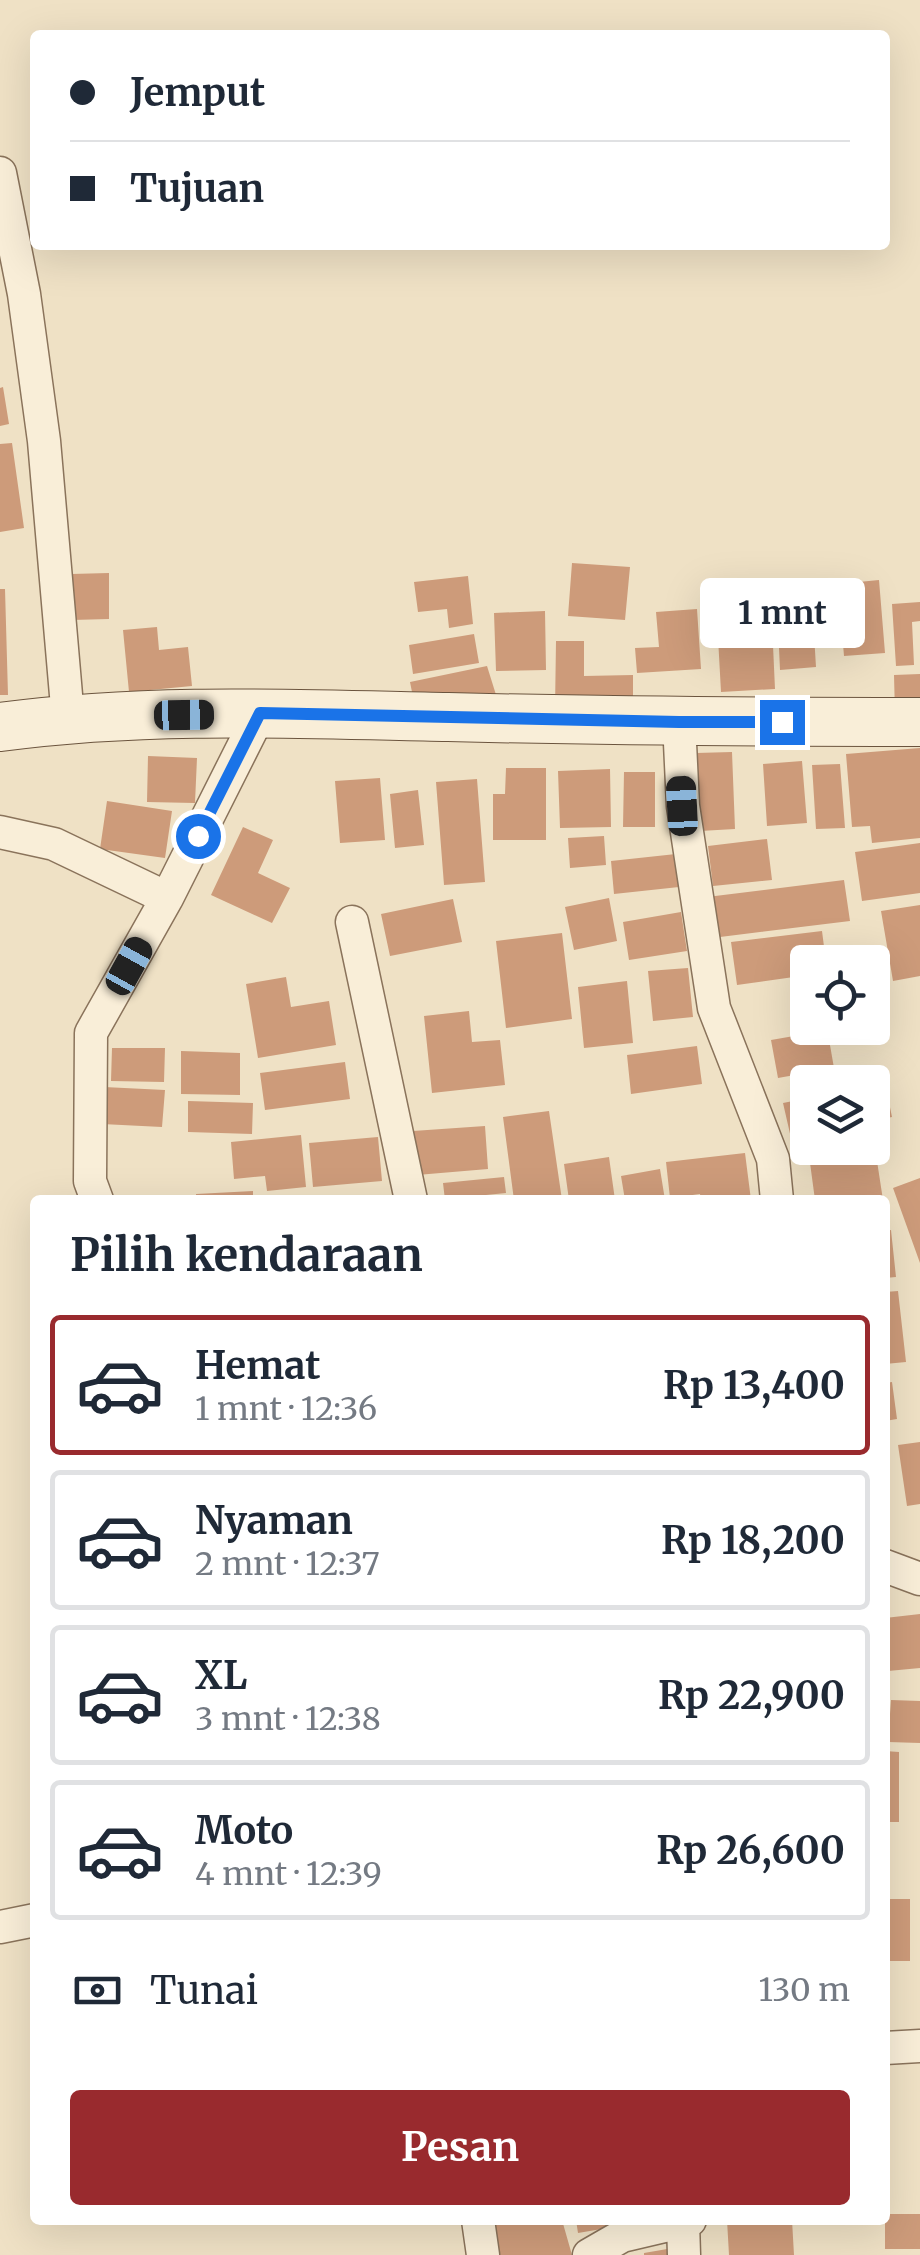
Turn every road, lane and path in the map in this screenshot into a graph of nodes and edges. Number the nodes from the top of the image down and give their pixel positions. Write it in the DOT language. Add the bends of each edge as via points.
graph roads {
  1 [pos="0,173"];
  2 [pos="12,295"];
  3 [pos="260,713"];
  4 [pos="68,718"];
  5 [pos="679,722"];
  6 [pos="920,722"];
  7 [pos="0,727"];
  8 [pos="0,832"];
  9 [pos="167,898"];
  10 [pos="352,922"];
  11 [pos="95,1195"];
  12 [pos="409,1195"];
  13 [pos="778,1195"];
  14 [pos="890,1568"];
  15 [pos="920,1579"];
  16 [pos="30,1921"];
  17 [pos="0,1926"];
  18 [pos="920,2046"];
  19 [pos="890,2048"];
  20 [pos="479,2225"];
  21 [pos="670,2225"];
  22 [pos="687,2225"];
  23 [pos="482,2255"];
  24 [pos="590,2255"];
  25 [pos="684,2255"];
  1 -- 2 [label="street"];
  2 -- 4 [label="street" via="44,441"];
  3 -- 4 [label="street"];
  3 -- 5 [label="street"];
  3 -- 9 [label="street"];
  4 -- 7 [label="street"];
  5 -- 6 [label="street"];
  5 -- 13 [label="street" via="682,806 714,1008 774,1159"];
  8 -- 9 [label="street" via="54,844"];
  9 -- 11 [label="street" via="91,1033"];
  10 -- 12 [label="street"];
  14 -- 15 [label="street"];
  16 -- 17 [label="street"];
  18 -- 19 [label="street"];
  20 -- 23 [label="street"];
  21 -- 24 [label="street" via="622,2236"];
  22 -- 25 [label="street"];
}
